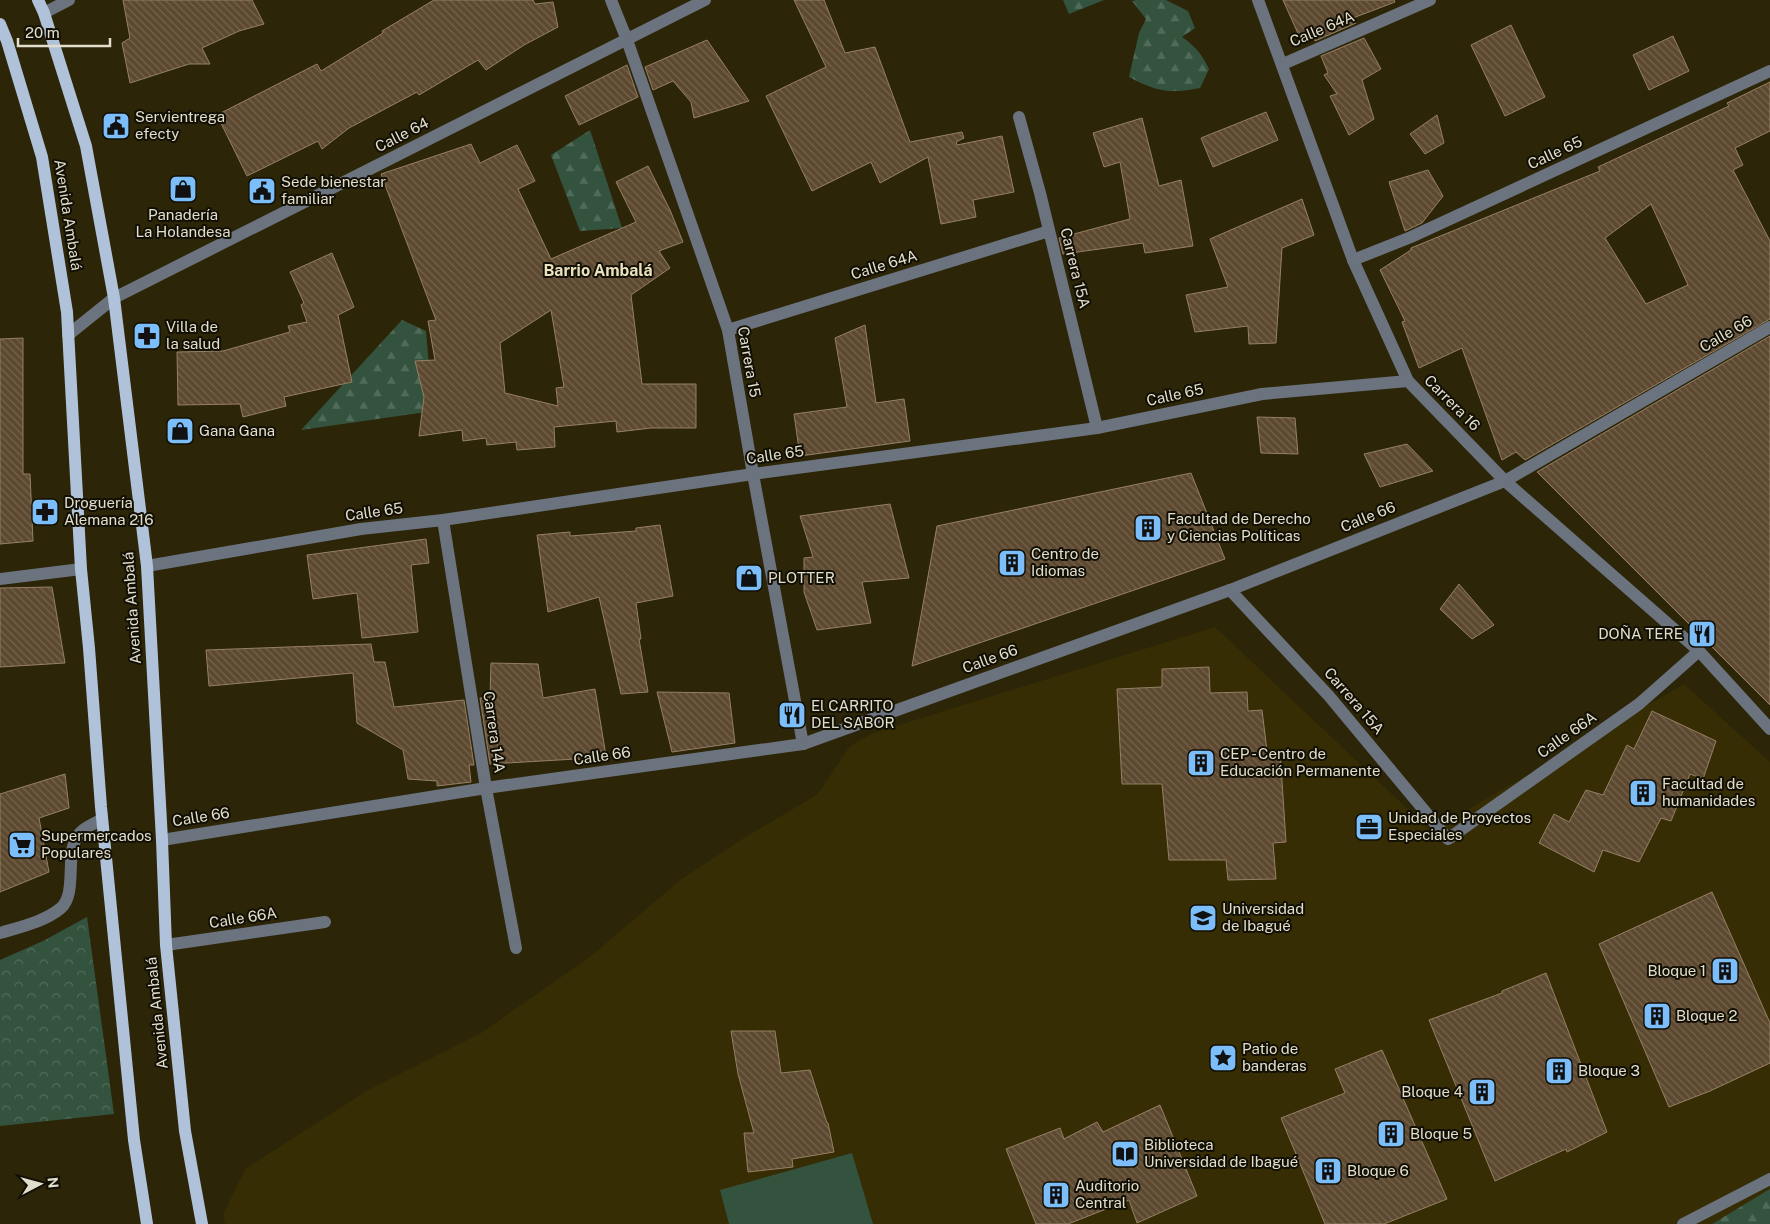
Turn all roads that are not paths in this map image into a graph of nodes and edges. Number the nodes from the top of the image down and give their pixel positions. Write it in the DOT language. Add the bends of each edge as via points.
graph roads {
  1 [pos="38,0"];
  2 [pos="69,0"];
  3 [pos="611,0"];
  4 [pos="705,0"];
  5 [pos="1258,0"];
  6 [pos="1430,0"];
  7 [pos="44,13"];
  8 [pos="0,24"];
  9 [pos="627,40"];
  10 [pos="1283,64"];
  11 [pos="1770,71"];
  12 [pos="1019,117"];
  13 [pos="1049,231"];
  14 [pos="1353,260"];
  15 [pos="114,298"];
  16 [pos="1770,327"];
  17 [pos="728,330"];
  18 [pos="68,335"];
  19 [pos="1408,381"];
  20 [pos="1097,428"];
  21 [pos="752,474"];
  22 [pos="1506,481"];
  23 [pos="443,520"];
  24 [pos="148,566"];
  25 [pos="81,569"];
  26 [pos="0,579"];
  27 [pos="1230,590"];
  28 [pos="1699,651"];
  29 [pos="1770,729"];
  30 [pos="803,744"];
  31 [pos="486,788"];
  32 [pos="102,819"];
  33 [pos="1448,839"];
  34 [pos="162,840"];
  35 [pos="325,922"];
  36 [pos="0,933"];
  37 [pos="166,945"];
  38 [pos="516,948"];
  39 [pos="1770,1179"];
  40 [pos="147,1224"];
  41 [pos="202,1224"];
  42 [pos="1684,1224"];
  1 -- 7 [label="main road, Avenida Ambalá"];
  2 -- 7 [label="street"];
  3 -- 9 [label="street, Carrera 15"];
  4 -- 9 [label="street, Calle 64"];
  5 -- 10 [label="street, Carrera 16"];
  6 -- 10 [label="street, Calle 64A"];
  7 -- 15 [label="main road, Avenida Ambalá" via="86,146"];
  8 -- 18 [label="main road, Avenida Ambalá" via="42,157"];
  9 -- 15 [label="street, Calle 64"];
  9 -- 17 [label="street, Carrera 15"];
  10 -- 14 [label="street, Carrera 16"];
  11 -- 14 [label="street, Calle 65" via="1411,237"];
  12 -- 13 [label="street, Carrera 15A"];
  13 -- 17 [label="street, Calle 64A"];
  13 -- 20 [label="street, Carrera 15A"];
  14 -- 19 [label="street, Carrera 16"];
  15 -- 18 [label="street, Calle 64"];
  15 -- 24 [label="main road, Avenida Ambalá"];
  16 -- 22 [label="street, Calle 66"];
  17 -- 21 [label="street, Carrera 15"];
  18 -- 25 [label="main road, Avenida Ambalá"];
  19 -- 20 [label="street, Calle 65" via="1262,394"];
  19 -- 22 [label="street, Carrera 16"];
  20 -- 21 [label="street, Calle 65"];
  21 -- 23 [label="street, Calle 65"];
  21 -- 30 [label="street, Carrera 15"];
  22 -- 27 [label="street, Calle 66"];
  22 -- 28 [label="street, Carrera 16"];
  23 -- 24 [label="street, Calle 65" via="361,530"];
  23 -- 31 [label="street, Carrera 14A"];
  24 -- 34 [label="main road, Avenida Ambalá"];
  25 -- 26 [label="street"];
  25 -- 32 [label="main road, Avenida Ambalá"];
  27 -- 30 [label="street, Calle 66"];
  27 -- 33 [label="street, Carrera 15A" via="1329,696"];
  28 -- 29 [label="street, Carrera 16"];
  28 -- 33 [label="street, Calle 66A" via="1639,704"];
  30 -- 31 [label="street, Calle 66"];
  31 -- 34 [label="street, Calle 66"];
  31 -- 38 [label="street, Carrera 14A"];
  32 -- 36 [label="street" via="81,831 73,844 69,892 63,907 42,920"];
  32 -- 40 [label="main road, Avenida Ambalá" via="134,1140"];
  34 -- 37 [label="main road, Avenida Ambalá"];
  35 -- 37 [label="street, Calle 66A"];
  37 -- 41 [label="main road, Avenida Ambalá" via="185,1131"];
  39 -- 42 [label="street"];
}
